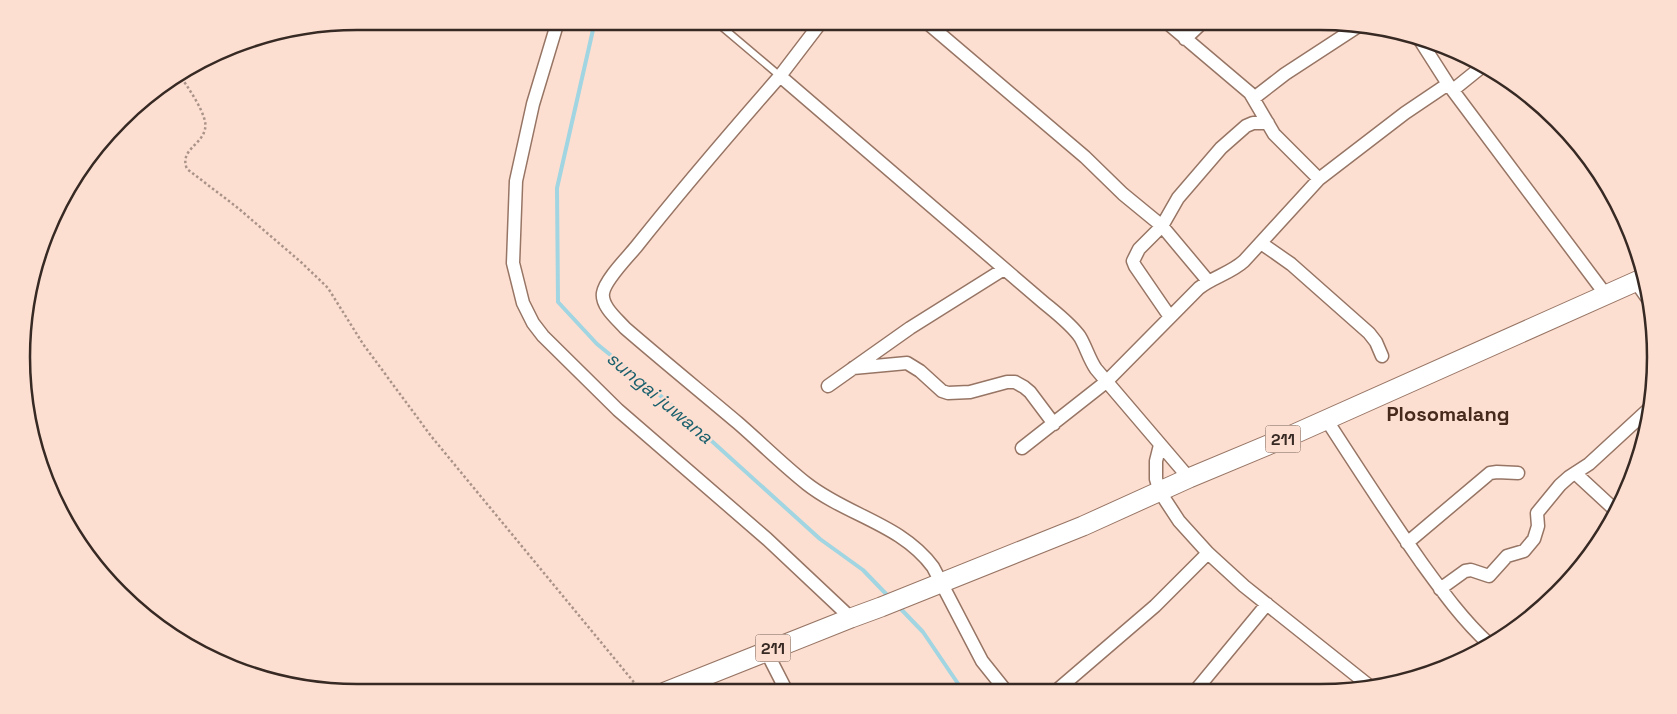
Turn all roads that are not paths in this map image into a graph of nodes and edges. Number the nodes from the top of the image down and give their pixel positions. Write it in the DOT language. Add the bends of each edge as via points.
graph roads {
  1 [pos="555,30"];
  2 [pos="726,30"];
  3 [pos="815,30"];
  4 [pos="936,30"];
  5 [pos="1175,30"];
  6 [pos="1194,30"];
  7 [pos="1350,32"];
  8 [pos="1185,39"];
  9 [pos="1426,48"];
  10 [pos="1476,70"];
  11 [pos="780,76"];
  12 [pos="1451,87"];
  13 [pos="1254,98"];
  14 [pos="1268,123"];
  15 [pos="1319,179"];
  16 [pos="1162,226"];
  17 [pos="1261,243"];
  18 [pos="1004,269"];
  19 [pos="1208,281"];
  20 [pos="1638,281"];
  21 [pos="1606,294"];
  22 [pos="1170,317"];
  23 [pos="1382,356"];
  24 [pos="853,368"];
  25 [pos="1106,382"];
  26 [pos="828,386"];
  27 [pos="1642,416"];
  28 [pos="1326,419"];
  29 [pos="1054,424"];
  30 [pos="1160,445"];
  31 [pos="1022,448"];
  32 [pos="1518,473"];
  33 [pos="1575,473"];
  34 [pos="1190,478"];
  35 [pos="1160,492"];
  36 [pos="1611,506"];
  37 [pos="1407,543"];
  38 [pos="1208,553"];
  39 [pos="941,582"];
  40 [pos="1440,589"];
  41 [pos="1267,604"];
  42 [pos="851,618"];
  43 [pos="1485,640"];
  44 [pos="766,651"];
  45 [pos="1363,681"];
  46 [pos="685,684"];
  47 [pos="783,684"];
  48 [pos="1000,684"];
  49 [pos="1064,684"];
  50 [pos="1201,684"];
  1 -- 42 [label="street" via="533,104 516,181 513,263 523,303 533,323 618,410 768,538"];
  2 -- 11 [label="lane"];
  3 -- 11 [label="street"];
  4 -- 16 [label="street"];
  5 -- 8 [label="street"];
  6 -- 8 [label="street"];
  7 -- 13 [label="street"];
  8 -- 13 [label="street"];
  9 -- 12 [label="street"];
  10 -- 12 [label="street"];
  11 -- 18 [label="street"];
  11 -- 39 [label="street" via="609,281 603,295 605,303 625,328 807,484 832,502 882,525 917,549"];
  12 -- 15 [label="street" via="1404,113"];
  12 -- 21 [label="street"];
  13 -- 14 [label="street"];
  14 -- 15 [label="street" via="1274,134"];
  14 -- 16 [label="street" via="1246,126 1221,148 1178,198"];
  15 -- 17 [label="street"];
  16 -- 19 [label="street"];
  16 -- 22 [label="street" via="1139,249 1133,261"];
  17 -- 19 [label="street" via="1239,266"];
  17 -- 23 [label="street" via="1291,264 1369,333"];
  18 -- 24 [label="street"];
  18 -- 25 [label="street" via="1076,332 1092,364"];
  19 -- 22 [label="street"];
  20 -- 21 [label="main road, 211"];
  21 -- 28 [label="main road, 211"];
  22 -- 25 [label="street"];
  24 -- 26 [label="street"];
  24 -- 29 [label="street" via="907,363 948,393 970,392 1015,382 1030,392"];
  25 -- 29 [label="street"];
  25 -- 30 [label="street"];
  27 -- 33 [label="street"];
  28 -- 34 [label="main road, 211"];
  28 -- 37 [label="street"];
  29 -- 31 [label="street"];
  30 -- 34 [label="street"];
  30 -- 35 [label="street" via="1155,471"];
  32 -- 37 [label="street" via="1490,474"];
  33 -- 36 [label="street"];
  33 -- 40 [label="street" via="1539,509 1537,532 1524,551 1507,556 1489,576 1465,571"];
  34 -- 35 [label="main road, 211"];
  35 -- 38 [label="street" via="1179,521"];
  35 -- 39 [label="main road, 211"];
  37 -- 40 [label="street"];
  38 -- 41 [label="street"];
  38 -- 49 [label="street" via="1155,606"];
  39 -- 42 [label="main road, 211"];
  39 -- 48 [label="street" via="982,662"];
  40 -- 43 [label="street"];
  41 -- 45 [label="street"];
  41 -- 50 [label="street"];
  42 -- 44 [label="main road, 211"];
  44 -- 46 [label="main road, 211"];
  44 -- 47 [label="street"];
}
